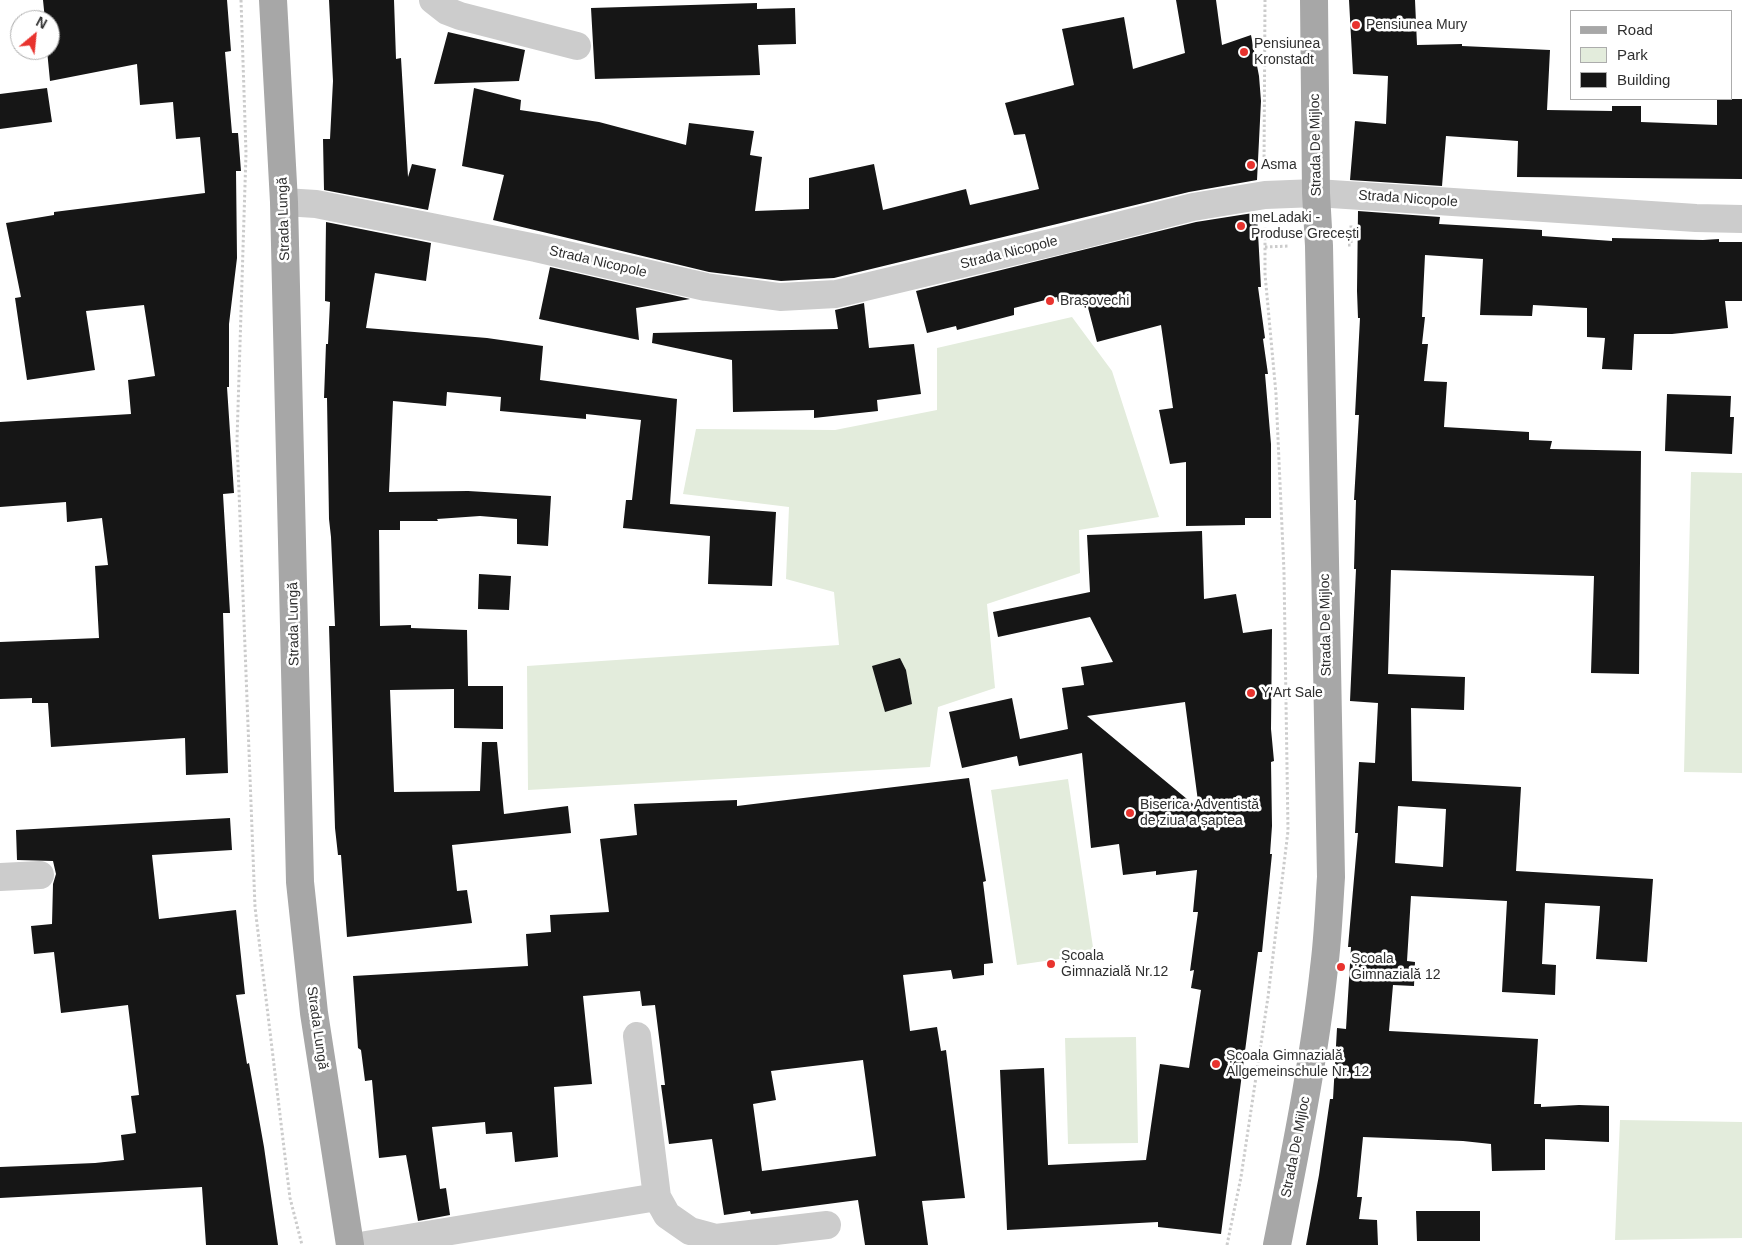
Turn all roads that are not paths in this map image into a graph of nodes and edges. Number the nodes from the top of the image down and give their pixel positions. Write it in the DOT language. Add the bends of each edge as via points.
graph roads {
  1 [pos="273,0"];
  2 [pos="433,0"];
  3 [pos="1314,0"];
  4 [pos="577,46"];
  5 [pos="1316,193"];
  6 [pos="284,202"];
  7 [pos="1742,219"];
  8 [pos="40,875"];
  9 [pos="0,877"];
  10 [pos="637,1036"];
  11 [pos="657,1197"];
  12 [pos="827,1225"];
  13 [pos="350,1245"];
  14 [pos="366,1245"];
  15 [pos="1277,1245"];
  1 -- 6 [label="main road, Strada Lungă"];
  2 -- 4 [label="street" via="460,16"];
  3 -- 5 [label="main road, Strada De Mijloc"];
  5 -- 6 [label="street, Strada Nicopole" via="1265,195 1193,207 836,294 780,297 706,287 536,248 316,204"];
  5 -- 7 [label="street, Strada Nicopole"];
  5 -- 15 [label="main road, Strada De Mijloc" via="1331,877 1324,968 1312,1054"];
  6 -- 13 [label="main road, Strada Lungă" via="300,882 314,1013"];
  8 -- 9 [label="street"];
  10 -- 11 [label="street"];
  11 -- 12 [label="street" via="667,1215 675,1221 690,1231 716,1238"];
  11 -- 14 [label="street"];
}
